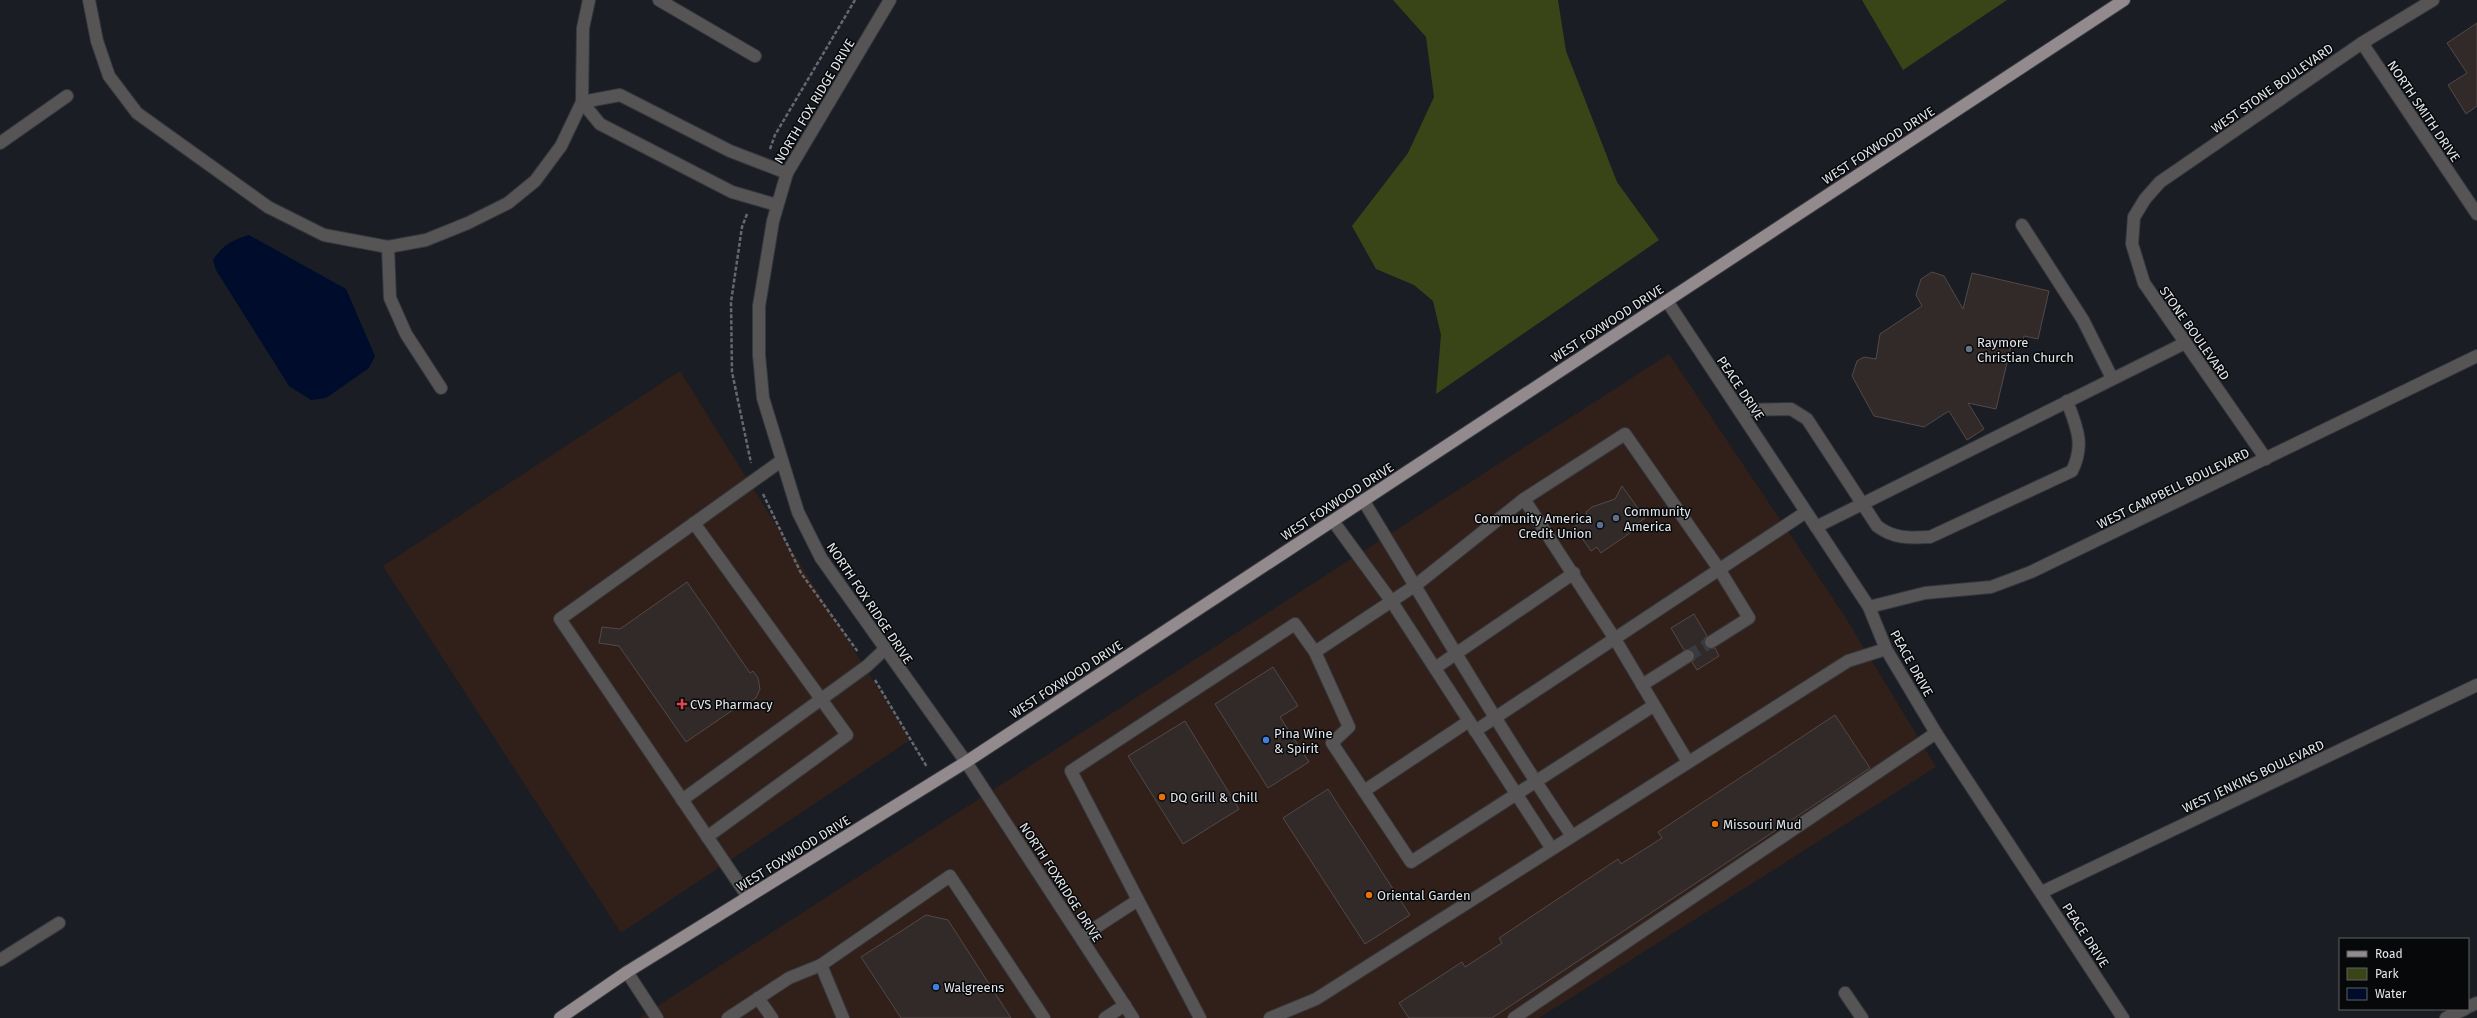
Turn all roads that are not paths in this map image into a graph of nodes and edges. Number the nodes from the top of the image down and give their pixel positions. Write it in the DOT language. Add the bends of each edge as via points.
graph roads {
  1 [pos="89,0"];
  2 [pos="589,0"];
  3 [pos="659,0"];
  4 [pos="890,0"];
  5 [pos="2124,0"];
  6 [pos="2433,0"];
  7 [pos="2362,44"];
  8 [pos="755,56"];
  9 [pos="67,96"];
  10 [pos="582,102"];
  11 [pos="0,143"];
  12 [pos="787,173"];
  13 [pos="778,205"];
  14 [pos="2138,212"];
  15 [pos="2477,214"];
  16 [pos="2022,225"];
  17 [pos="388,247"];
  18 [pos="1667,301"];
  19 [pos="2185,343"];
  20 [pos="2477,356"];
  21 [pos="2112,378"];
  22 [pos="441,388"];
  23 [pos="2067,401"];
  24 [pos="1739,410"];
  25 [pos="2266,459"];
  26 [pos="781,461"];
  27 [pos="1524,499"];
  28 [pos="1363,500"];
  29 [pos="1861,505"];
  30 [pos="1806,512"];
  31 [pos="1333,520"];
  32 [pos="694,523"];
  33 [pos="1816,527"];
  34 [pos="1719,569"];
  35 [pos="1574,573"];
  36 [pos="1416,585"];
  37 [pos="1392,602"];
  38 [pos="1869,607"];
  39 [pos="1615,639"];
  40 [pos="1711,642"];
  41 [pos="884,650"];
  42 [pos="1886,650"];
  43 [pos="1315,652"];
  44 [pos="1455,654"];
  45 [pos="1688,656"];
  46 [pos="1435,668"];
  47 [pos="1642,685"];
  48 [pos="2477,685"];
  49 [pos="822,699"];
  50 [pos="1654,706"];
  51 [pos="1496,718"];
  52 [pos="1472,726"];
  53 [pos="1936,733"];
  54 [pos="966,762"];
  55 [pos="1688,762"];
  56 [pos="1535,781"];
  57 [pos="1364,791"];
  58 [pos="1516,793"];
  59 [pos="682,800"];
  60 [pos="1572,836"];
  61 [pos="707,837"];
  62 [pos="1552,849"];
  63 [pos="2042,892"];
  64 [pos="748,897"];
  65 [pos="1138,900"];
  66 [pos="59,923"];
  67 [pos="1081,937"];
  68 [pos="0,960"];
  69 [pos="821,965"];
  70 [pos="627,972"];
  71 [pos="1846,993"];
  72 [pos="758,998"];
  73 [pos="1125,1005"];
  74 [pos="2463,1010"];
  75 [pos="560,1018"];
  76 [pos="656,1018"];
  77 [pos="728,1018"];
  78 [pos="772,1018"];
  79 [pos="843,1018"];
  80 [pos="1044,1018"];
  81 [pos="1105,1018"];
  82 [pos="1133,1018"];
  83 [pos="1200,1018"];
  84 [pos="1270,1018"];
  85 [pos="1514,1018"];
  86 [pos="1862,1018"];
  87 [pos="2123,1018"];
  88 [pos="2446,1018"];
  1 -- 17 [label="street" via="97,42 109,76 137,113 268,207 324,236"];
  2 -- 10 [label="street" via="583,28"];
  3 -- 8 [label="street"];
  4 -- 12 [label="street, NORTH FOX RIDGE DRIVE"];
  5 -- 18 [label="main road, WEST FOXWOOD DRIVE"];
  6 -- 7 [label="street, WEST STONE BOULEVARD"];
  7 -- 14 [label="street, WEST STONE BOULEVARD" via="2160,182 2145,199"];
  7 -- 15 [label="street, NORTH SMITH DRIVE"];
  9 -- 11 [label="street"];
  10 -- 12 [label="street" via="620,95 764,166"];
  10 -- 13 [label="street" via="600,124 732,192"];
  10 -- 17 [label="street" via="561,146 536,181 508,203 468,224 426,240"];
  12 -- 13 [label="street, NORTH FOX RIDGE DRIVE"];
  13 -- 26 [label="street, NORTH FOX RIDGE DRIVE" via="759,306 759,355 763,398"];
  14 -- 19 [label="street, STONE BOULEVARD" via="2134,218 2132,244 2138,266 2154,299"];
  16 -- 21 [label="street" via="2083,320"];
  17 -- 22 [label="street" via="390,298 406,334"];
  18 -- 24 [label="street, PEACE DRIVE"];
  18 -- 28 [label="main road, WEST FOXWOOD DRIVE"];
  19 -- 21 [label="street"];
  19 -- 25 [label="street, STONE BOULEVARD"];
  20 -- 25 [label="street, WEST CAMPBELL BOULEVARD"];
  21 -- 23 [label="street"];
  23 -- 29 [label="street"];
  23 -- 29 [label="street" via="2080,442 2078,457 2072,471 1930,537 1909,538 1889,535 1877,526"];
  24 -- 29 [label="street" via="1791,409 1807,419"];
  24 -- 30 [label="street, PEACE DRIVE"];
  25 -- 38 [label="street, WEST CAMPBELL BOULEVARD" via="2030,572 1992,587 1925,592"];
  26 -- 32 [label="street"];
  26 -- 41 [label="street, NORTH FOX RIDGE DRIVE" via="798,512 821,558"];
  27 -- 34 [label="street" via="1625,434"];
  27 -- 35 [label="street"];
  27 -- 36 [label="street"];
  28 -- 31 [label="main road, WEST FOXWOOD DRIVE"];
  28 -- 36 [label="street"];
  29 -- 33 [label="street"];
  30 -- 33 [label="street, PEACE DRIVE"];
  30 -- 34 [label="street"];
  31 -- 37 [label="street"];
  31 -- 54 [label="main road, WEST FOXWOOD DRIVE"];
  32 -- 49 [label="street"];
  32 -- 59 [label="street" via="560,619"];
  33 -- 38 [label="street, PEACE DRIVE"];
  34 -- 39 [label="street"];
  34 -- 40 [label="street" via="1749,618"];
  35 -- 39 [label="street"];
  35 -- 44 [label="street"];
  36 -- 37 [label="street"];
  36 -- 44 [label="street"];
  37 -- 43 [label="street"];
  37 -- 46 [label="street"];
  38 -- 42 [label="street, PEACE DRIVE"];
  39 -- 47 [label="street"];
  39 -- 51 [label="street"];
  41 -- 49 [label="street" via="868,666"];
  41 -- 54 [label="street, NORTH FOX RIDGE DRIVE"];
  42 -- 53 [label="street, PEACE DRIVE"];
  42 -- 55 [label="street" via="1848,661"];
  43 -- 57 [label="street" via="1349,727 1332,743"];
  43 -- 65 [label="street" via="1295,624 1071,771"];
  44 -- 46 [label="street"];
  44 -- 51 [label="street"];
  45 -- 47 [label="street"];
  46 -- 52 [label="street"];
  47 -- 50 [label="street"];
  48 -- 63 [label="street, WEST JENKINS BOULEVARD"];
  49 -- 59 [label="street"];
  49 -- 61 [label="street" via="847,735"];
  50 -- 55 [label="street"];
  50 -- 56 [label="street"];
  51 -- 52 [label="street"];
  51 -- 56 [label="street"];
  52 -- 57 [label="street"];
  52 -- 58 [label="street"];
  53 -- 63 [label="street, PEACE DRIVE"];
  53 -- 85 [label="street"];
  54 -- 64 [label="main road, WEST FOXWOOD DRIVE"];
  54 -- 67 [label="street, NORTH FOXRIDGE DRIVE"];
  55 -- 60 [label="street"];
  56 -- 58 [label="street"];
  56 -- 60 [label="street"];
  57 -- 58 [label="street" via="1411,862"];
  58 -- 62 [label="street"];
  59 -- 61 [label="street"];
  60 -- 62 [label="street"];
  61 -- 64 [label="street"];
  62 -- 84 [label="street" via="1316,999"];
  63 -- 87 [label="street, PEACE DRIVE"];
  64 -- 70 [label="main road, WEST FOXWOOD DRIVE"];
  65 -- 67 [label="street"];
  65 -- 83 [label="street"];
  66 -- 68 [label="street"];
  67 -- 73 [label="street, NORTH FOXRIDGE DRIVE"];
  69 -- 72 [label="street" via="789,978"];
  69 -- 79 [label="street"];
  69 -- 80 [label="street" via="950,876"];
  70 -- 75 [label="main road, WEST FOXWOOD DRIVE"];
  70 -- 76 [label="street"];
  71 -- 86 [label="street"];
  72 -- 77 [label="street"];
  72 -- 78 [label="street"];
  73 -- 81 [label="street"];
  73 -- 82 [label="street, NORTH FOXRIDGE DRIVE"];
  74 -- 88 [label="street"];
}
